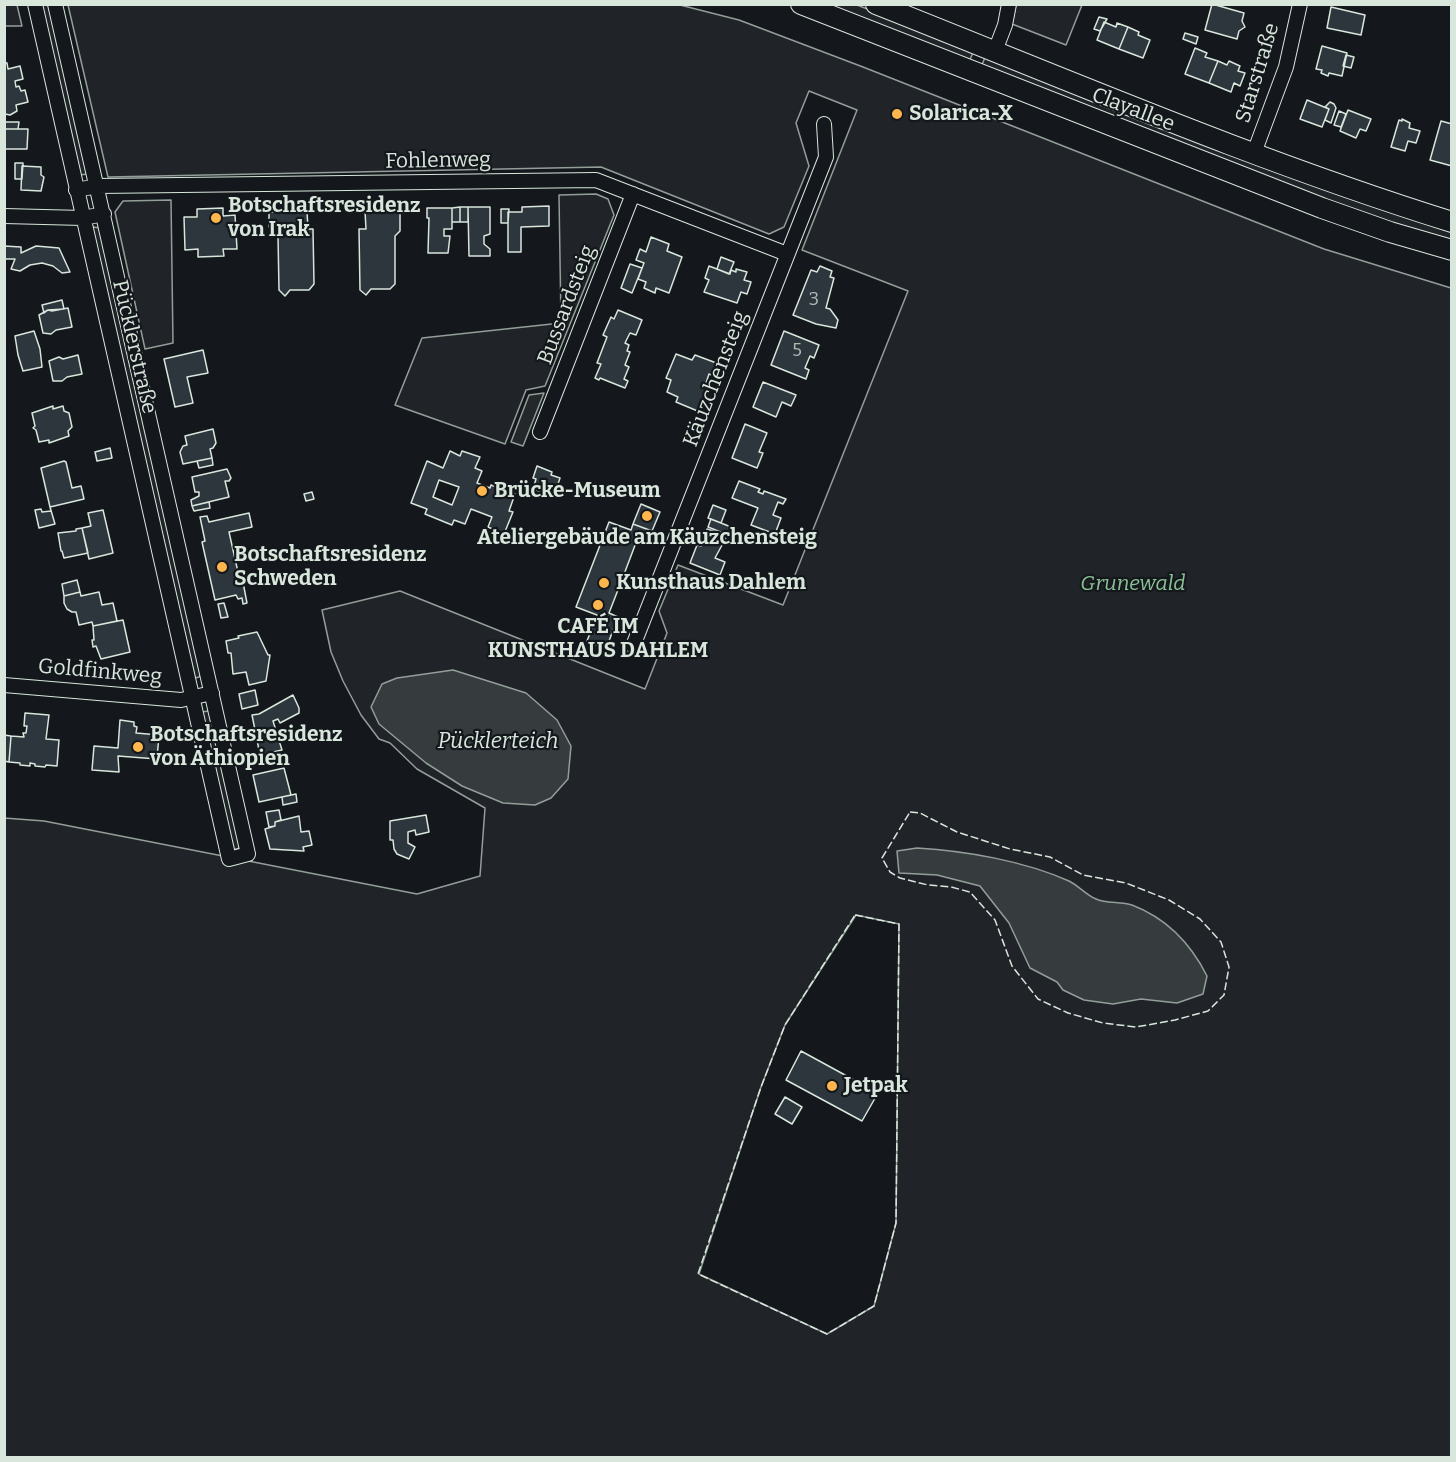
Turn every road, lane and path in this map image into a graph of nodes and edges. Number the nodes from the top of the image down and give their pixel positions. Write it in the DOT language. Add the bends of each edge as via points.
graph roads {
  1 [pos="34,4"];
  2 [pos="55,4"];
  3 [pos="801,4"];
  4 [pos="876,4"];
  5 [pos="1009,4"];
  6 [pos="1300,4"];
  7 [pos="995,51"];
  8 [pos="824,124"];
  9 [pos="1254,153"];
  10 [pos="98,186"];
  11 [pos="76,190"];
  12 [pos="633,194"];
  13 [pos="104,214"];
  14 [pos="4,216"];
  15 [pos="83,218"];
  16 [pos="1452,222"];
  17 [pos="1452,250"];
  18 [pos="787,254"];
  19 [pos="540,432"];
  20 [pos="633,646"];
  21 [pos="4,686"];
  22 [pos="212,693"];
  23 [pos="192,698"];
  1 -- 11 [label="street, Pücklerstraße"];
  2 -- 10 [label="street, Pücklerstraße"];
  3 -- 17 [label="main road, Clayallee" via="1322,208"];
  4 -- 7 [label="main road, Clayallee"];
  5 -- 7 [label="street"];
  6 -- 9 [label="street, Starstraße" via="1286,67"];
  7 -- 9 [label="main road, Clayallee"];
  8 -- 18 [label="street, Käuzchensteig" via="826,157"];
  9 -- 16 [label="main road, Clayallee"];
  10 -- 11 [label="street, Fohlenweg"];
  10 -- 12 [label="street, Fohlenweg" via="596,180"];
  10 -- 13 [label="street, Pücklerstraße"];
  11 -- 15 [label="street, Pücklerstraße"];
  12 -- 18 [label="street, Fohlenweg"];
  12 -- 19 [label="street, Bussardsteig"];
  13 -- 15 [label="street"];
  13 -- 22 [label="street, Pücklerstraße"];
  14 -- 15 [label="street"];
  15 -- 23 [label="street, Pücklerstraße"];
  18 -- 20 [label="street, Käuzchensteig"];
  21 -- 23 [label="street, Goldfinkweg"];
  22 -- 23 [label="street"];
  22 -- 23 [label="street, Pücklerstraße" via="248,854 228,859"];
}
